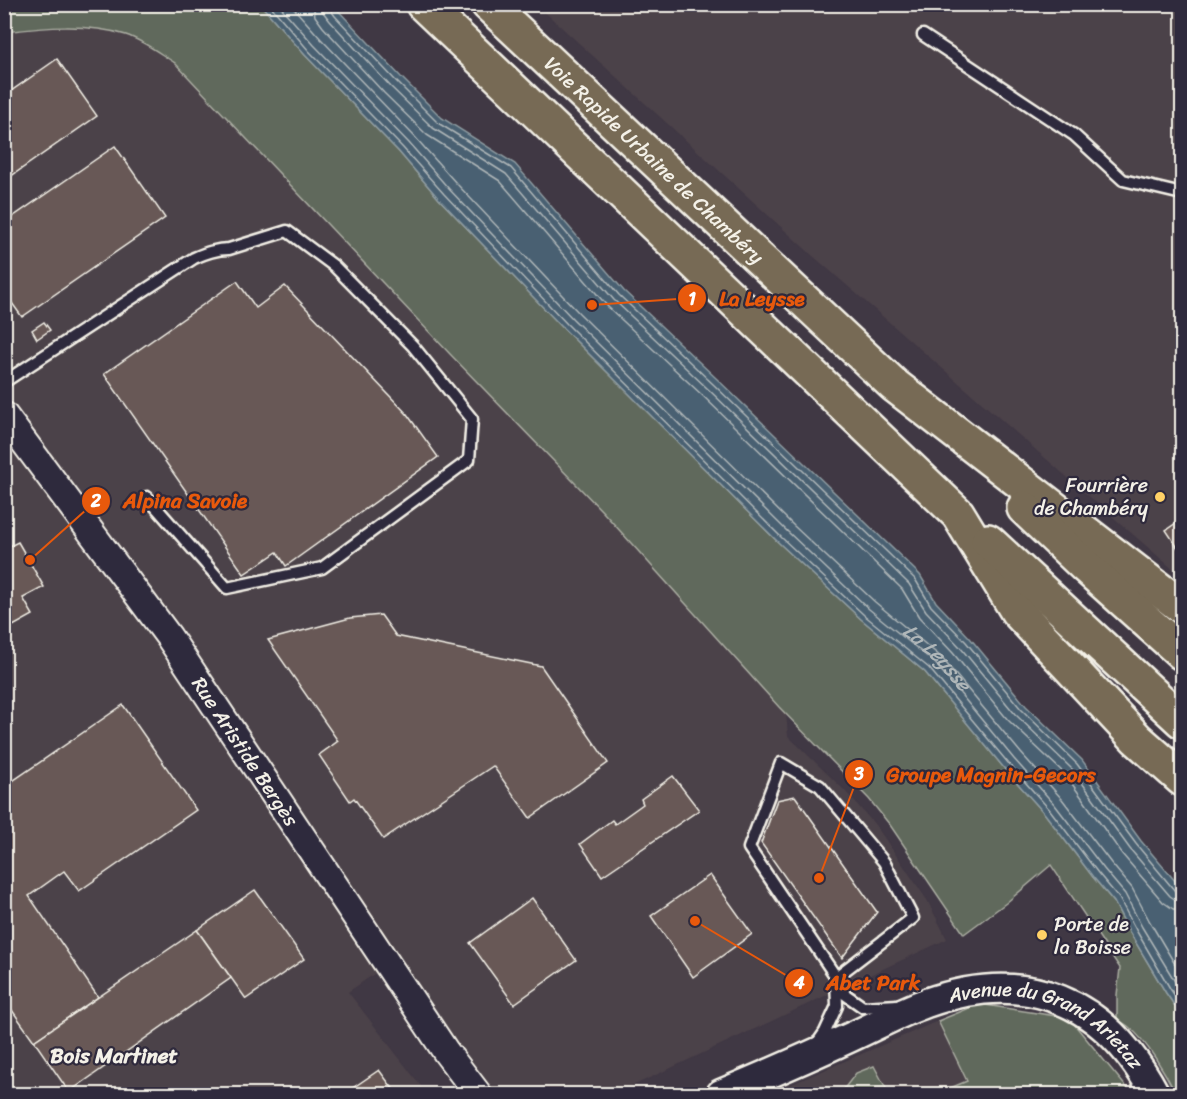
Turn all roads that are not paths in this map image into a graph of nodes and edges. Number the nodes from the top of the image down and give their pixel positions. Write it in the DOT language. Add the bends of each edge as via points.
graph roads {
  1 [pos="423,4"];
  2 [pos="488,4"];
  3 [pos="923,35"];
  4 [pos="1182,194"];
  5 [pos="884,375"];
  6 [pos="4,382"];
  7 [pos="4,415"];
  8 [pos="147,497"];
  9 [pos="958,514"];
  10 [pos="1182,607"];
  11 [pos="1182,653"];
  12 [pos="1182,722"];
  13 [pos="1182,779"];
  14 [pos="836,982"];
  15 [pos="926,1003"];
  16 [pos="807,1057"];
  17 [pos="478,1095"];
  18 [pos="721,1095"];
  19 [pos="1155,1095"];
  1 -- 9 [label="highway"];
  2 -- 5 [label="highway, Voie Rapide Urbaine de Chambéry"];
  3 -- 4 [label="lane" via="1074,135 1124,180"];
  5 -- 10 [label="highway"];
  5 -- 11 [label="highway, Voie Rapide Urbaine de Chambéry"];
  6 -- 8 [label="lane" via="194,258 287,231 334,267 405,338 472,419 469,460 322,568 227,588"];
  7 -- 17 [label="street, Rue Aristide Bergès" via="169,637"];
  9 -- 12 [label="highway"];
  9 -- 13 [label="highway" via="1017,611 1137,739"];
  14 -- 14 [label="lane" via="749,848 781,763 820,786 884,862 913,918"];
  14 -- 15 [label="lane" via="863,1007"];
  14 -- 16 [label="lane" via="837,1006"];
  15 -- 16 [label="main road, Avenue du Grand Arietaz"];
  15 -- 19 [label="main road, Avenue du Grand Arietaz" via="999,988 1040,992 1066,1001 1086,1012 1118,1040"];
  16 -- 18 [label="main road, Avenue du Grand Arietaz"];
}
